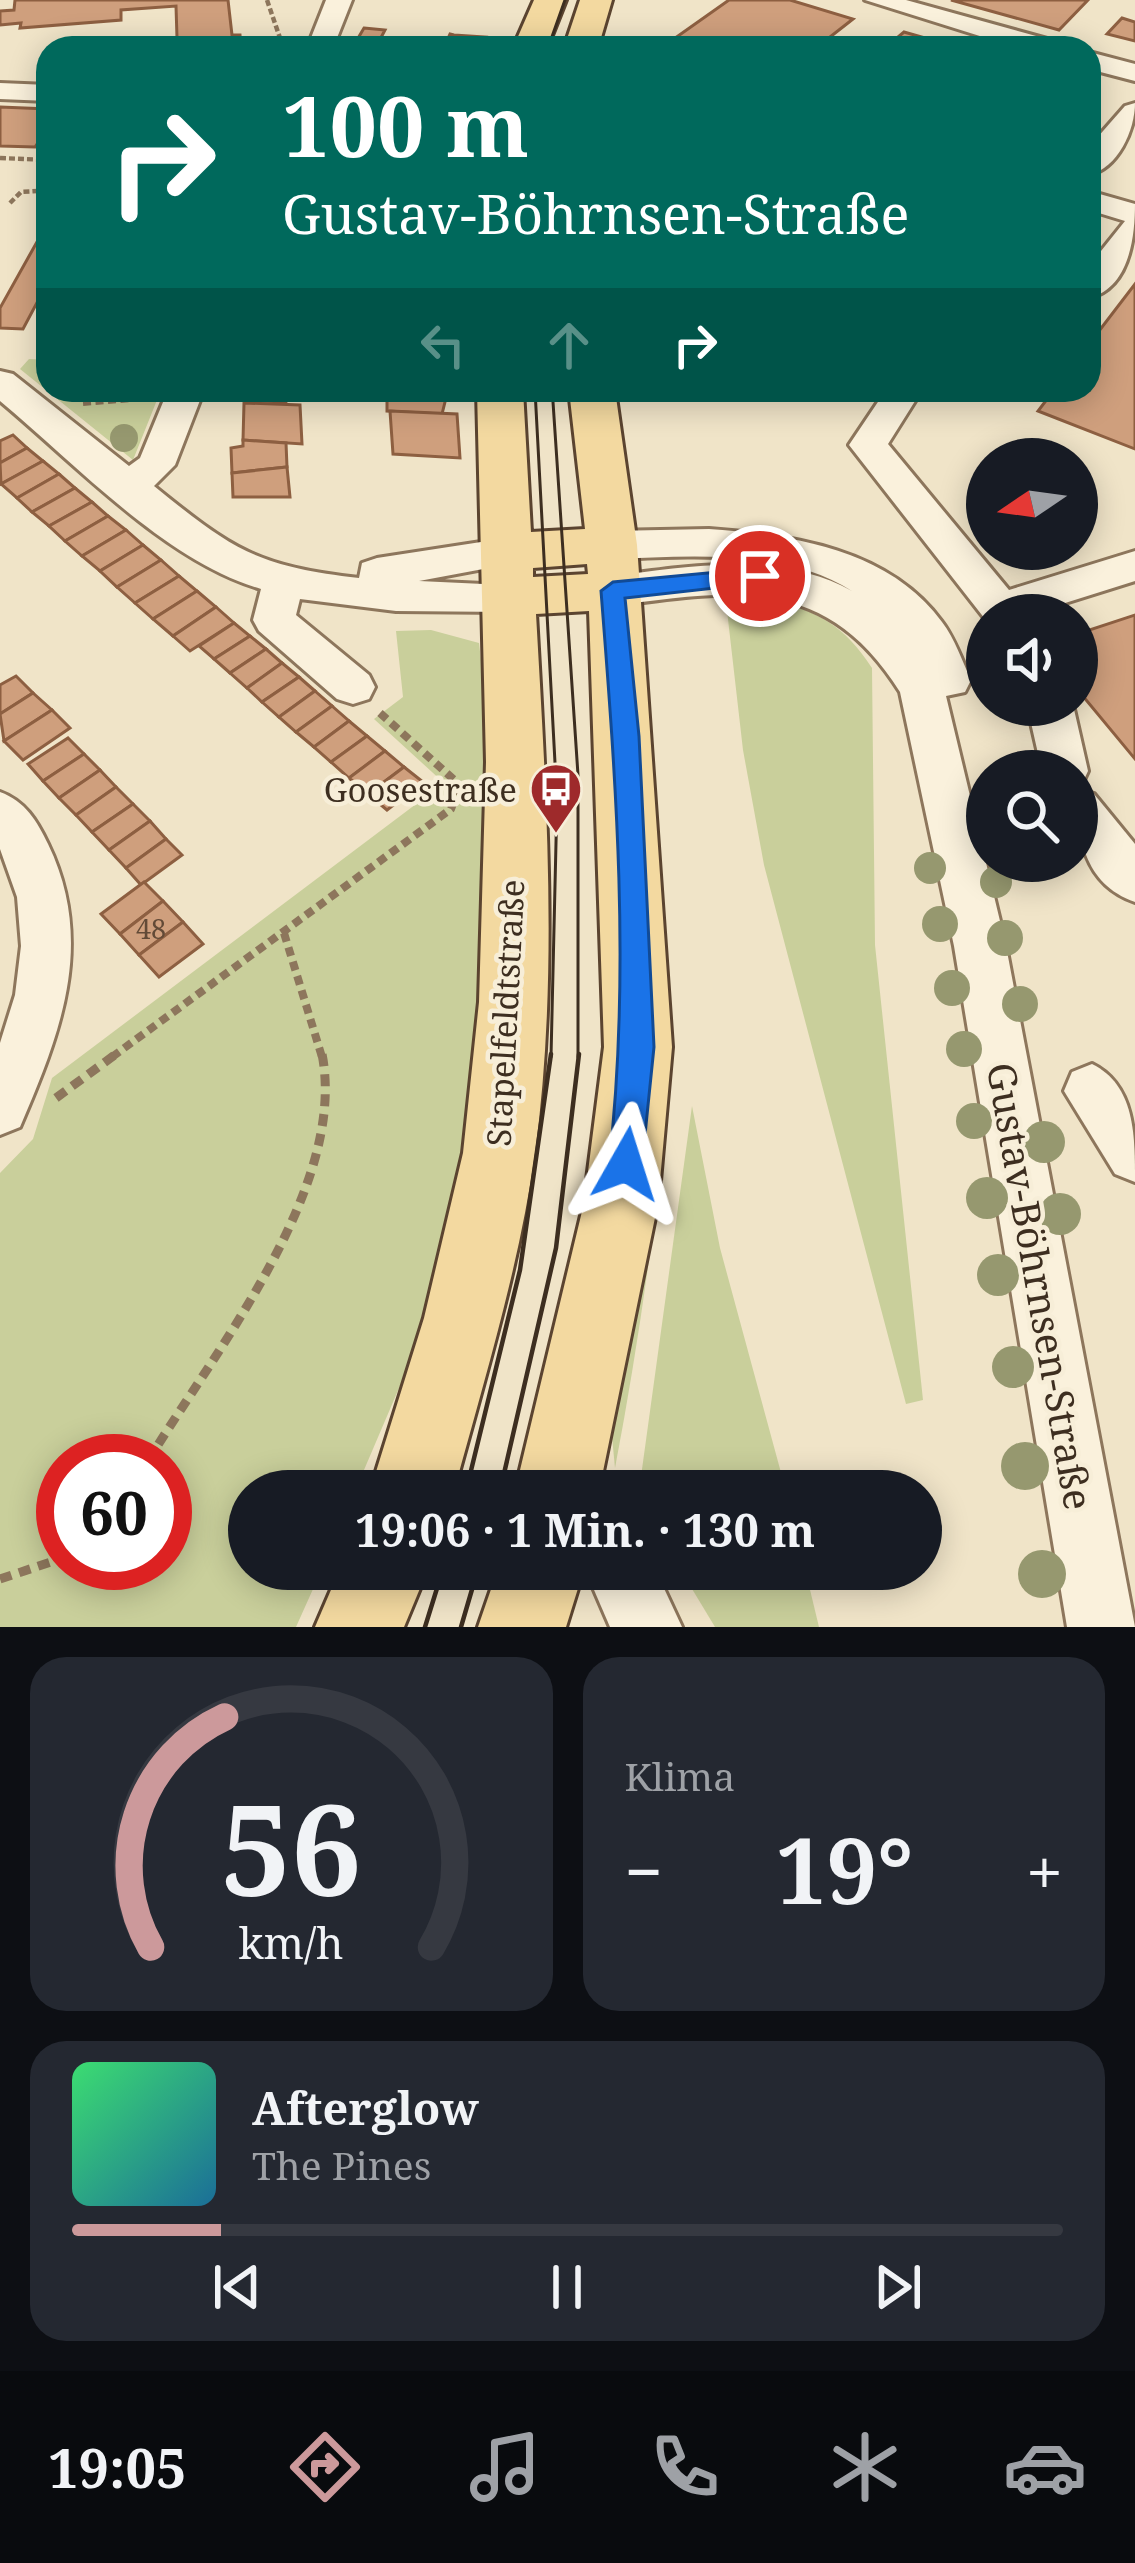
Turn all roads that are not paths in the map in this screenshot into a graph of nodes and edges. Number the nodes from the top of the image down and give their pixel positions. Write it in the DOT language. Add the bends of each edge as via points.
graph roads {
  1 [pos="338,0"];
  2 [pos="550,0"];
  3 [pos="596,0"];
  4 [pos="878,0"];
  5 [pos="324,36"];
  6 [pos="535,36"];
  7 [pos="585,36"];
  8 [pos="1006,36"];
  9 [pos="1101,63"];
  10 [pos="1135,73"];
  11 [pos="0,91"];
  12 [pos="36,92"];
  13 [pos="1134,116"];
  14 [pos="1101,153"];
  15 [pos="1101,204"];
  16 [pos="1135,214"];
  17 [pos="1135,228"];
  18 [pos="1101,272"];
  19 [pos="0,382"];
  20 [pos="182,402"];
  21 [pos="501,402"];
  22 [pos="593,402"];
  23 [pos="896,402"];
  24 [pos="127,487"];
  25 [pos="1135,566"];
  26 [pos="613,568"];
  27 [pos="508,574"];
  28 [pos="289,584"];
  29 [pos="988,594"];
  30 [pos="1052,594"];
  31 [pos="353,687"];
  32 [pos="0,812"];
  33 [pos="1098,834"];
  34 [pos="1135,881"];
  35 [pos="1092,1090"];
  36 [pos="25,1105"];
  37 [pos="1135,1154"];
  38 [pos="418,1470"];
  39 [pos="570,1470"];
  40 [pos="376,1590"];
  41 [pos="534,1590"];
  42 [pos="629,1590"];
  43 [pos="359,1627"];
  44 [pos="522,1627"];
  45 [pos="647,1627"];
  46 [pos="1102,1627"];
  1 -- 5 [label="street"];
  2 -- 6 [label="main road"];
  3 -- 7 [label="main road"];
  4 -- 8 [label="street"];
  9 -- 10 [label="street"];
  11 -- 12 [label="street"];
  13 -- 14 [label="street"];
  15 -- 16 [label="street"];
  17 -- 18 [label="street"];
  19 -- 24 [label="street"];
  20 -- 24 [label="street" via="156,465"];
  21 -- 27 [label="main road, Stapelfeldtstraße"];
  22 -- 26 [label="main road"];
  23 -- 29 [label="street" via="868,445"];
  24 -- 28 [label="street" via="215,557"];
  25 -- 30 [label="street"];
  26 -- 27 [label="main road"];
  26 -- 39 [label="main road" via="638,1047 621,1203"];
  26 -- 46 [label="street, Gustav-Böhrnsen-Straße" via="760,576 838,599 903,654 922,689 980,946"];
  27 -- 28 [label="street" via="362,597"];
  27 -- 38 [label="main road, Stapelfeldtstraße" via="512,1002 499,1153"];
  28 -- 31 [label="street" via="274,620"];
  32 -- 36 [label="street" via="24,838 43,890 43,994"];
  33 -- 34 [label="street"];
  35 -- 37 [label="street"];
  40 -- 43 [label="main road"];
  41 -- 44 [label="main road"];
  42 -- 45 [label="street"];
}
